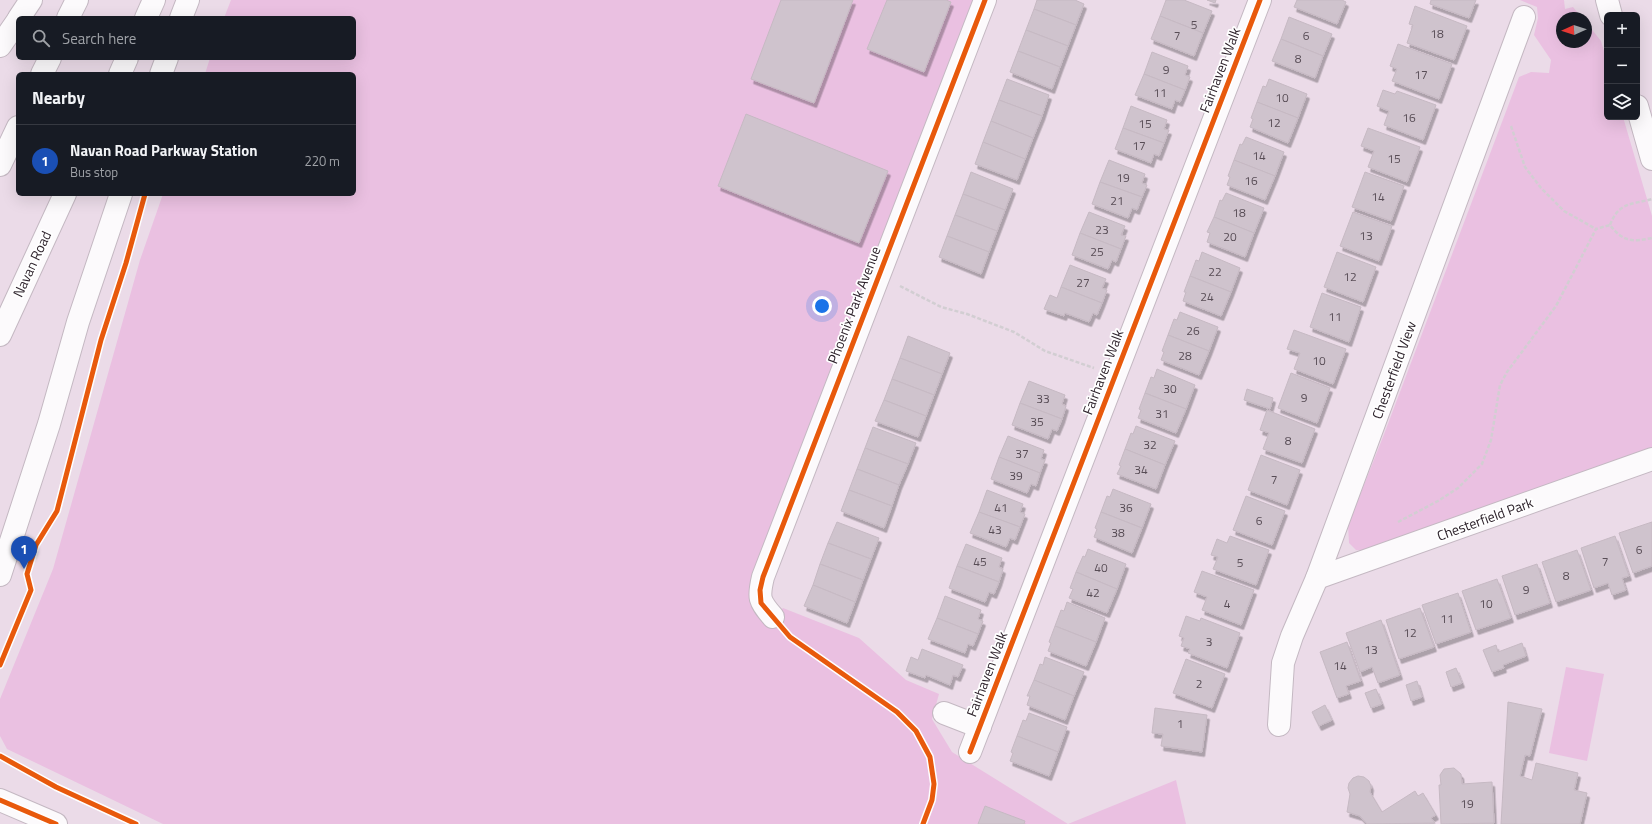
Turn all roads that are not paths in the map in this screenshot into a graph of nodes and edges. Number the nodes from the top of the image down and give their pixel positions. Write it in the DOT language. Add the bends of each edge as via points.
graph roads {
  1 [pos="31,0"];
  2 [pos="77,0"];
  3 [pos="154,0"];
  4 [pos="188,0"];
  5 [pos="985,0"];
  6 [pos="1260,0"];
  7 [pos="1607,0"];
  8 [pos="1610,12"];
  9 [pos="21,16"];
  10 [pos="69,16"];
  11 [pos="147,16"];
  12 [pos="182,16"];
  13 [pos="1524,17"];
  14 [pos="16,23"];
  15 [pos="0,46"];
  16 [pos="49,60"];
  17 [pos="126,60"];
  18 [pos="165,60"];
  19 [pos="43,72"];
  20 [pos="121,72"];
  21 [pos="162,72"];
  22 [pos="1640,117"];
  23 [pos="16,131"];
  24 [pos="1652,159"];
  25 [pos="0,166"];
  26 [pos="64,196"];
  27 [pos="120,196"];
  28 [pos="0,335"];
  29 [pos="1652,459"];
  30 [pos="0,575"];
  31 [pos="1317,578"];
  32 [pos="773,617"];
  33 [pos="944,713"];
  34 [pos="1279,725"];
  35 [pos="980,727"];
  36 [pos="970,752"];
  37 [pos="0,800"];
  38 [pos="56,824"];
  1 -- 9 [label="street"];
  2 -- 10 [label="street"];
  3 -- 11 [label="street"];
  4 -- 12 [label="street"];
  5 -- 32 [label="street, Phoenix Park Avenue" via="763,577 761,603"];
  6 -- 35 [label="street, Fairhaven Walk"];
  7 -- 8 [label="street"];
  13 -- 31 [label="street, Chesterfield View"];
  14 -- 15 [label="street"];
  16 -- 19 [label="street"];
  17 -- 20 [label="street"];
  18 -- 21 [label="street"];
  22 -- 24 [label="street"];
  23 -- 25 [label="street"];
  26 -- 28 [label="street, Navan Road"];
  27 -- 30 [label="street" via="78,322 49,424"];
  29 -- 31 [label="street, Chesterfield Park"];
  31 -- 34 [label="street, Chesterfield View" via="1283,663"];
  33 -- 35 [label="street"];
  35 -- 36 [label="street, Fairhaven Walk"];
  37 -- 38 [label="street"];
}
